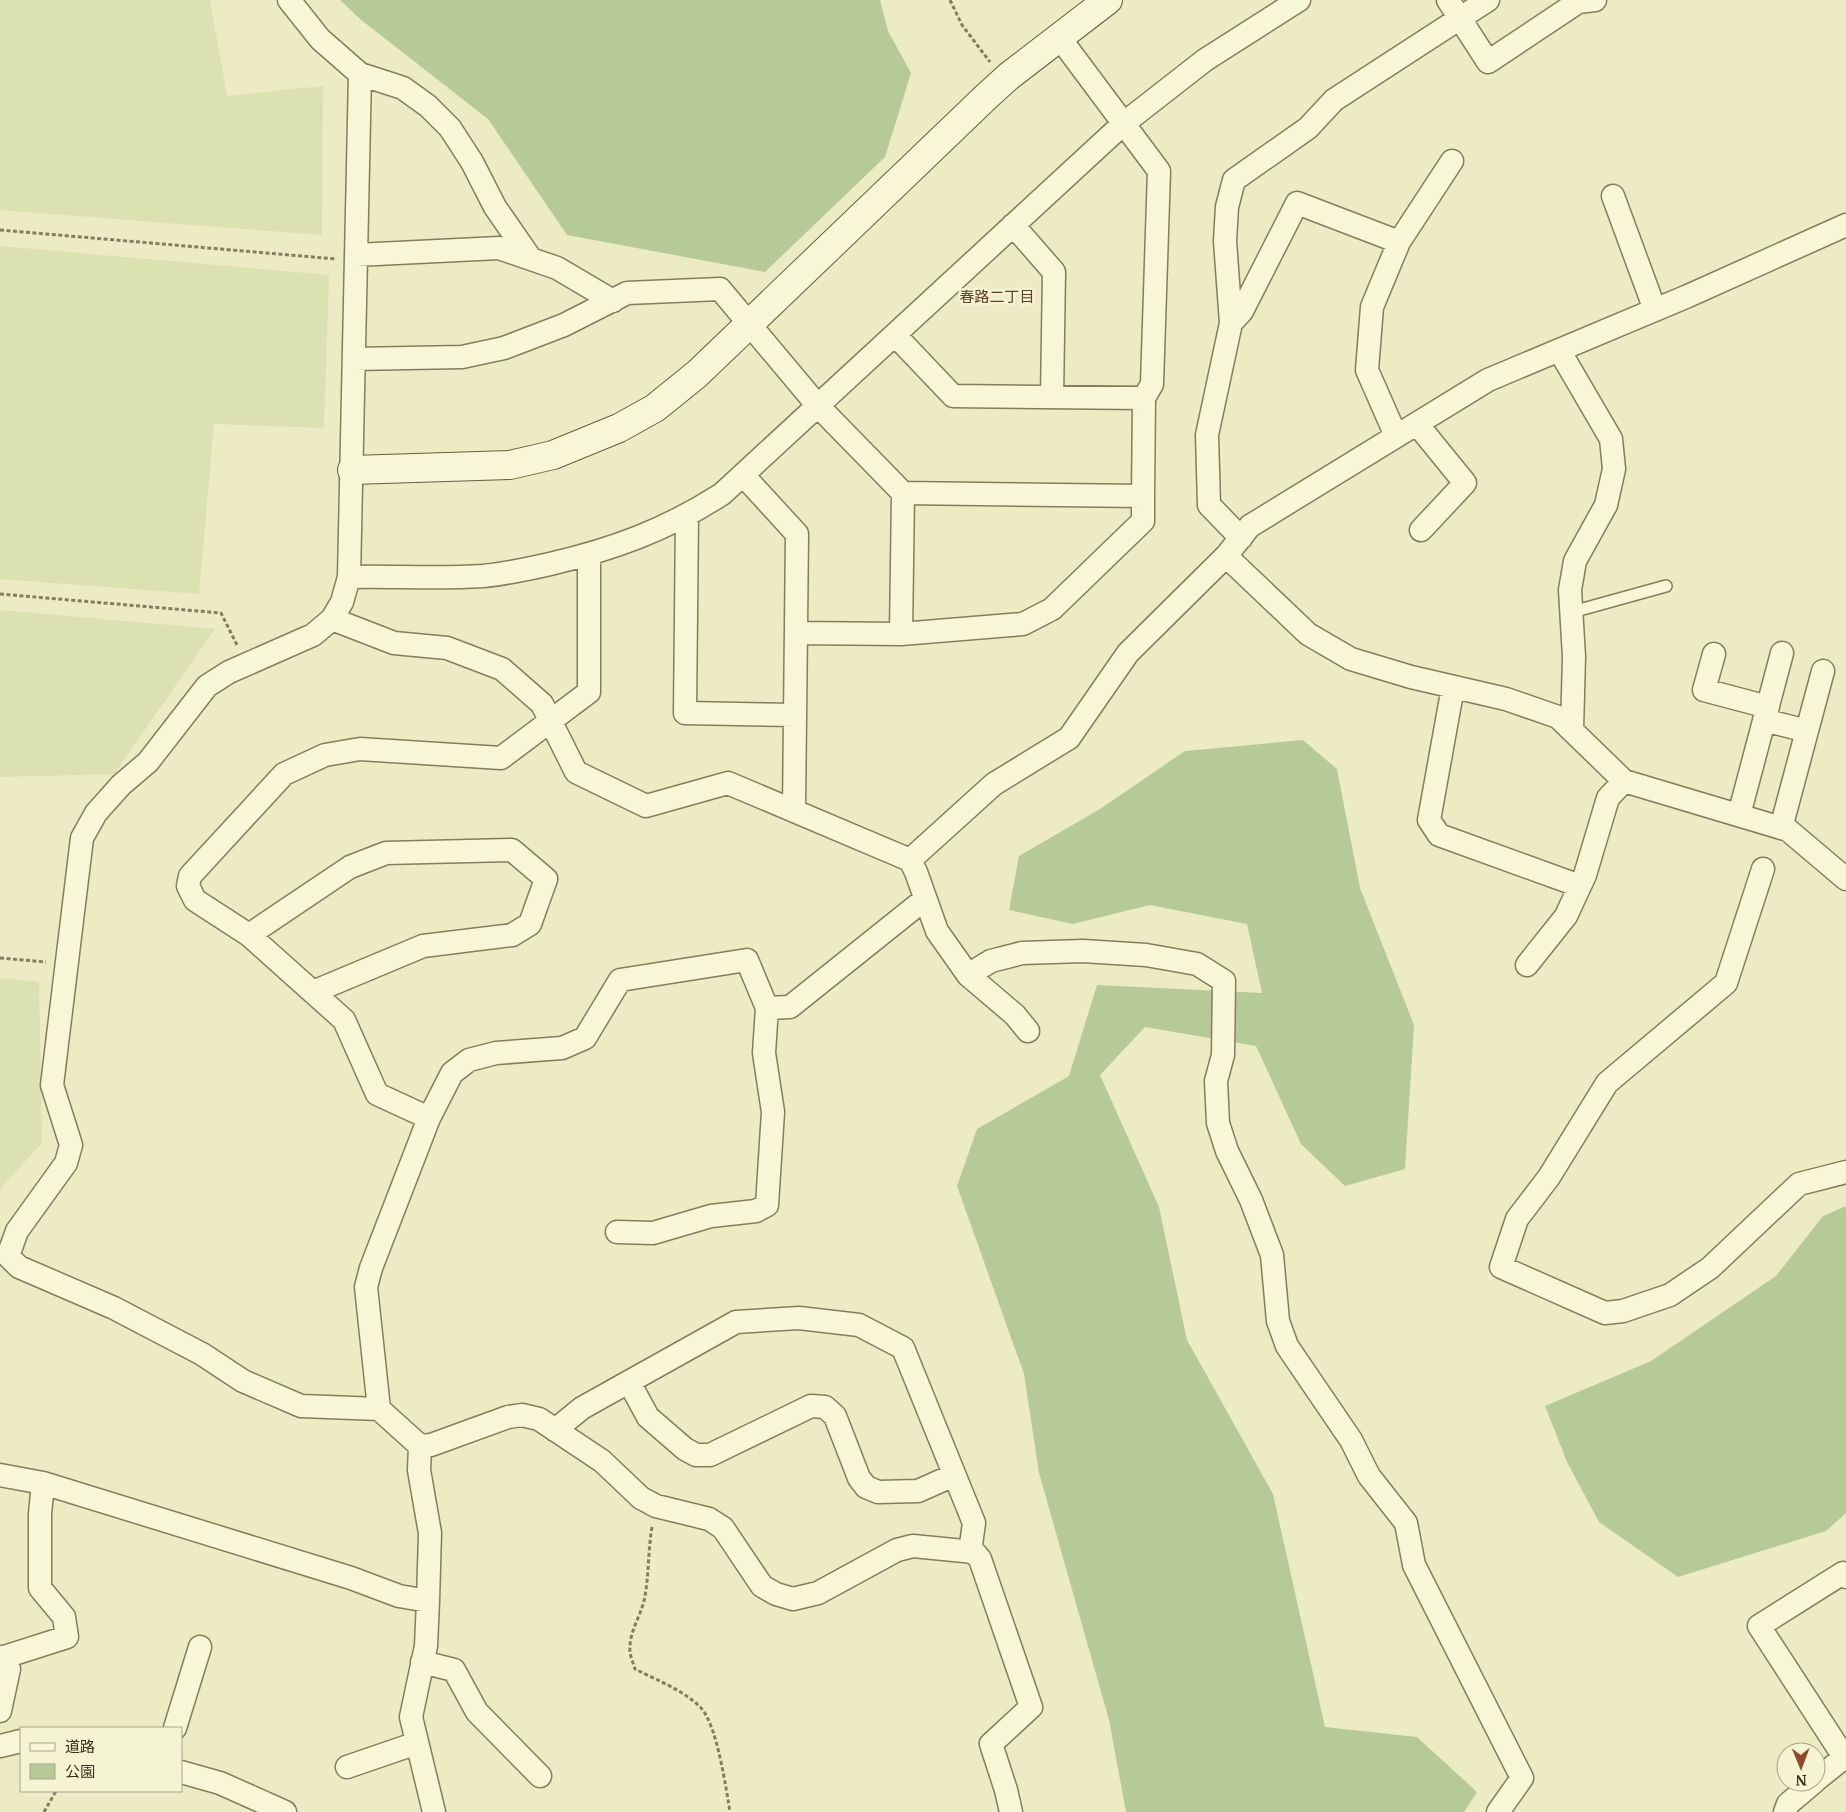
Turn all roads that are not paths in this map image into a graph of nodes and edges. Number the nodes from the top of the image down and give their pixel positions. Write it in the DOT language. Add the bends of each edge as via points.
graph roads {
  1 [pos="289,0"];
  2 [pos="1108,0"];
  3 [pos="1299,0"];
  4 [pos="1488,0"];
  5 [pos="1596,0"];
  6 [pos="1454,9"];
  7 [pos="1059,37"];
  8 [pos="360,74"];
  9 [pos="1123,124"];
  10 [pos="1452,160"];
  11 [pos="1612,196"];
  12 [pos="1013,225"];
  13 [pos="1846,225"];
  14 [pos="1399,242"];
  15 [pos="356,258"];
  16 [pos="531,259"];
  17 [pos="613,300"];
  18 [pos="1656,310"];
  19 [pos="1231,323"];
  20 [pos="750,324"];
  21 [pos="895,334"];
  22 [pos="1559,350"];
  23 [pos="354,359"];
  24 [pos="1052,397"];
  25 [pos="1144,398"];
  26 [pos="818,406"];
  27 [pos="1416,424"];
  28 [pos="1396,436"];
  29 [pos="352,470"];
  30 [pos="743,475"];
  31 [pos="903,494"];
  32 [pos="1143,496"];
  33 [pos="687,516"];
  34 [pos="1421,530"];
  35 [pos="1241,538"];
  36 [pos="589,556"];
  37 [pos="1226,556"];
  38 [pos="350,576"];
  39 [pos="1666,586"];
  40 [pos="1572,612"];
  41 [pos="332,619"];
  42 [pos="796,633"];
  43 [pos="901,634"];
  44 [pos="1782,653"];
  45 [pos="1714,654"];
  46 [pos="1823,671"];
  47 [pos="1454,687"];
  48 [pos="1766,713"];
  49 [pos="795,715"];
  50 [pos="551,721"];
  51 [pos="1572,730"];
  52 [pos="1807,731"];
  53 [pos="1624,781"];
  54 [pos="794,811"];
  55 [pos="1739,815"];
  56 [pos="1782,828"];
  57 [pos="910,860"];
  58 [pos="1763,869"];
  59 [pos="1846,879"];
  60 [pos="1580,886"];
  61 [pos="926,899"];
  62 [pos="249,935"];
  63 [pos="1527,965"];
  64 [pos="968,975"];
  65 [pos="313,992"];
  66 [pos="767,1008"];
  67 [pos="1028,1031"];
  68 [pos="429,1118"];
  69 [pos="1846,1172"];
  70 [pos="617,1232"];
  71 [pos="4,1261"];
  72 [pos="629,1382"];
  73 [pos="378,1409"];
  74 [pos="555,1430"];
  75 [pos="420,1446"];
  76 [pos="0,1475"];
  77 [pos="954,1475"];
  78 [pos="42,1483"];
  79 [pos="970,1552"];
  80 [pos="1846,1577"];
  81 [pos="428,1600"];
  82 [pos="200,1646"];
  83 [pos="0,1658"];
  84 [pos="422,1662"];
  85 [pos="0,1711"];
  86 [pos="175,1727"];
  87 [pos="20,1741"];
  88 [pos="417,1744"];
  89 [pos="0,1746"];
  90 [pos="1845,1756"];
  91 [pos="347,1767"];
  92 [pos="182,1772"];
  93 [pos="1826,1772"];
  94 [pos="540,1776"];
  95 [pos="1802,1792"];
  96 [pos="285,1812"];
  97 [pos="434,1812"];
  98 [pos="1011,1812"];
  99 [pos="1498,1812"];
  100 [pos="1785,1812"];
  1 -- 8 [label="street" via="320,39"];
  2 -- 7 [label="street"];
  3 -- 9 [label="street" via="1205,60"];
  4 -- 6 [label="street"];
  5 -- 6 [label="street" via="1578,2 1488,62"];
  6 -- 19 [label="street" via="1334,100 1308,128 1234,180 1227,207 1224,241"];
  7 -- 9 [label="street"];
  7 -- 20 [label="street" via="1004,81"];
  8 -- 15 [label="street"];
  8 -- 16 [label="street" via="403,88 450,128 495,207"];
  9 -- 12 [label="street"];
  9 -- 25 [label="street" via="1159,171 1152,384"];
  10 -- 14 [label="street"];
  11 -- 18 [label="street"];
  12 -- 21 [label="street"];
  12 -- 24 [label="street" via="1054,272"];
  13 -- 18 [label="street"];
  14 -- 19 [label="street" via="1297,203 1242,311"];
  14 -- 28 [label="street" via="1372,307 1367,370"];
  15 -- 16 [label="street" via="499,248"];
  15 -- 23 [label="street"];
  16 -- 17 [label="street" via="557,268"];
  17 -- 20 [label="street" via="627,294 720,289"];
  17 -- 23 [label="street" via="564,325 504,348 462,357"];
  18 -- 22 [label="street"];
  19 -- 35 [label="street" via="1207,435 1209,505"];
  20 -- 26 [label="street"];
  20 -- 29 [label="street" via="655,408 619,428 553,455 510,465"];
  21 -- 24 [label="street" via="954,396"];
  21 -- 26 [label="street"];
  22 -- 27 [label="street" via="1488,380"];
  22 -- 40 [label="street" via="1611,439 1614,469 1606,505 1575,561 1570,590"];
  23 -- 29 [label="street"];
  24 -- 25 [label="street"];
  25 -- 32 [label="street"];
  26 -- 30 [label="street"];
  26 -- 31 [label="street"];
  27 -- 28 [label="street"];
  27 -- 34 [label="street" via="1465,483"];
  28 -- 35 [label="street" via="1250,526"];
  29 -- 38 [label="street"];
  30 -- 33 [label="street" via="722,494"];
  30 -- 42 [label="street" via="797,534"];
  31 -- 32 [label="street"];
  31 -- 43 [label="street"];
  32 -- 43 [label="street" via="1143,521 1052,609 1023,624"];
  33 -- 36 [label="street"];
  33 -- 49 [label="street" via="685,713"];
  35 -- 37 [label="street"];
  36 -- 38 [label="street" via="482,576"];
  36 -- 50 [label="street" via="589,692"];
  37 -- 47 [label="street" via="1308,634 1351,659"];
  37 -- 57 [label="street" via="1128,653 1070,738 994,784"];
  38 -- 41 [label="street" via="342,602"];
  39 -- 40 [label="lane"];
  40 -- 51 [label="street"];
  41 -- 50 [label="street" via="394,643 446,648 502,669 542,704"];
  41 -- 71 [label="street" via="313,635 246,664 207,686 148,762 96,813 82,838 52,1085 71,1145 66,1163 17,1231"];
  42 -- 43 [label="street"];
  42 -- 49 [label="street"];
  44 -- 48 [label="street"];
  45 -- 48 [label="street" via="1704,690"];
  46 -- 52 [label="street"];
  47 -- 51 [label="street" via="1506,699 1558,717"];
  47 -- 60 [label="street" via="1429,820 1439,835"];
  48 -- 52 [label="street"];
  48 -- 55 [label="street"];
  49 -- 54 [label="street"];
  50 -- 54 [label="street" via="576,772 646,806 728,783"];
  50 -- 62 [label="street" via="501,758 360,750 325,755 284,774 190,876 188,886 195,900"];
  51 -- 53 [label="street"];
  52 -- 56 [label="street"];
  53 -- 55 [label="street"];
  53 -- 60 [label="street" via="1608,798"];
  54 -- 57 [label="street"];
  55 -- 56 [label="street"];
  56 -- 59 [label="street"];
  57 -- 61 [label="street"];
  58 -- 69 [label="street" via="1726,983 1607,1083 1550,1177 1517,1219 1501,1267 1605,1313 1623,1311 1670,1296 1710,1268 1799,1184"];
  60 -- 63 [label="street" via="1566,916"];
  61 -- 64 [label="street" via="937,931"];
  61 -- 66 [label="street" via="790,1007"];
  62 -- 65 [label="street"];
  62 -- 65 [label="street" via="350,867 386,853 512,850 546,879 530,924 512,935 423,946"];
  64 -- 67 [label="street" via="1015,1015"];
  64 -- 99 [label="street" via="991,961 1022,953 1083,951 1146,955 1197,964 1224,981 1223,1055 1216,1081 1218,1123 1272,1255 1278,1321 1287,1346 1351,1440 1370,1476 1406,1523 1414,1564 1522,1778"];
  65 -- 68 [label="street" via="344,1020 378,1094"];
  66 -- 68 [label="street" via="747,960 620,980 584,1038 562,1048 496,1053 469,1060 452,1073"];
  66 -- 70 [label="street" via="764,1054 773,1112 767,1205 756,1211 711,1216 653,1233"];
  68 -- 73 [label="street" via="366,1287"];
  71 -- 73 [label="street" via="114,1308 202,1354 243,1382 301,1406"];
  72 -- 74 [label="street" via="582,1408"];
  72 -- 77 [label="street" via="648,1417 696,1455 710,1455 811,1406 825,1407 835,1416 859,1478 866,1487 878,1492 918,1491"];
  72 -- 77 [label="street" via="736,1322 798,1318 859,1325 903,1348"];
  73 -- 75 [label="street"];
  74 -- 75 [label="street" via="539,1419 522,1415 508,1417 432,1445"];
  74 -- 79 [label="street" via="602,1461 641,1498 656,1506 709,1519 723,1528 762,1586 793,1599 818,1593 897,1550 913,1546"];
  75 -- 81 [label="street" via="419,1470 430,1533"];
  76 -- 78 [label="street"];
  77 -- 79 [label="street" via="974,1523"];
  78 -- 81 [label="street" via="399,1596"];
  78 -- 83 [label="street" via="40,1588 64,1617 67,1637"];
  79 -- 98 [label="street" via="980,1560 1031,1707 991,1744"];
  80 -- 90 [label="street" via="1843,1573 1759,1626"];
  81 -- 84 [label="street"];
  82 -- 86 [label="street"];
  83 -- 85 [label="street" via="9,1669"];
  84 -- 88 [label="street" via="412,1717"];
  84 -- 94 [label="street" via="454,1670 477,1712"];
  87 -- 89 [label="street"];
  88 -- 91 [label="street"];
  88 -- 97 [label="street"];
  90 -- 93 [label="street"];
  92 -- 96 [label="street" via="220,1783"];
  95 -- 100 [label="street" via="1788,1804"];
}
